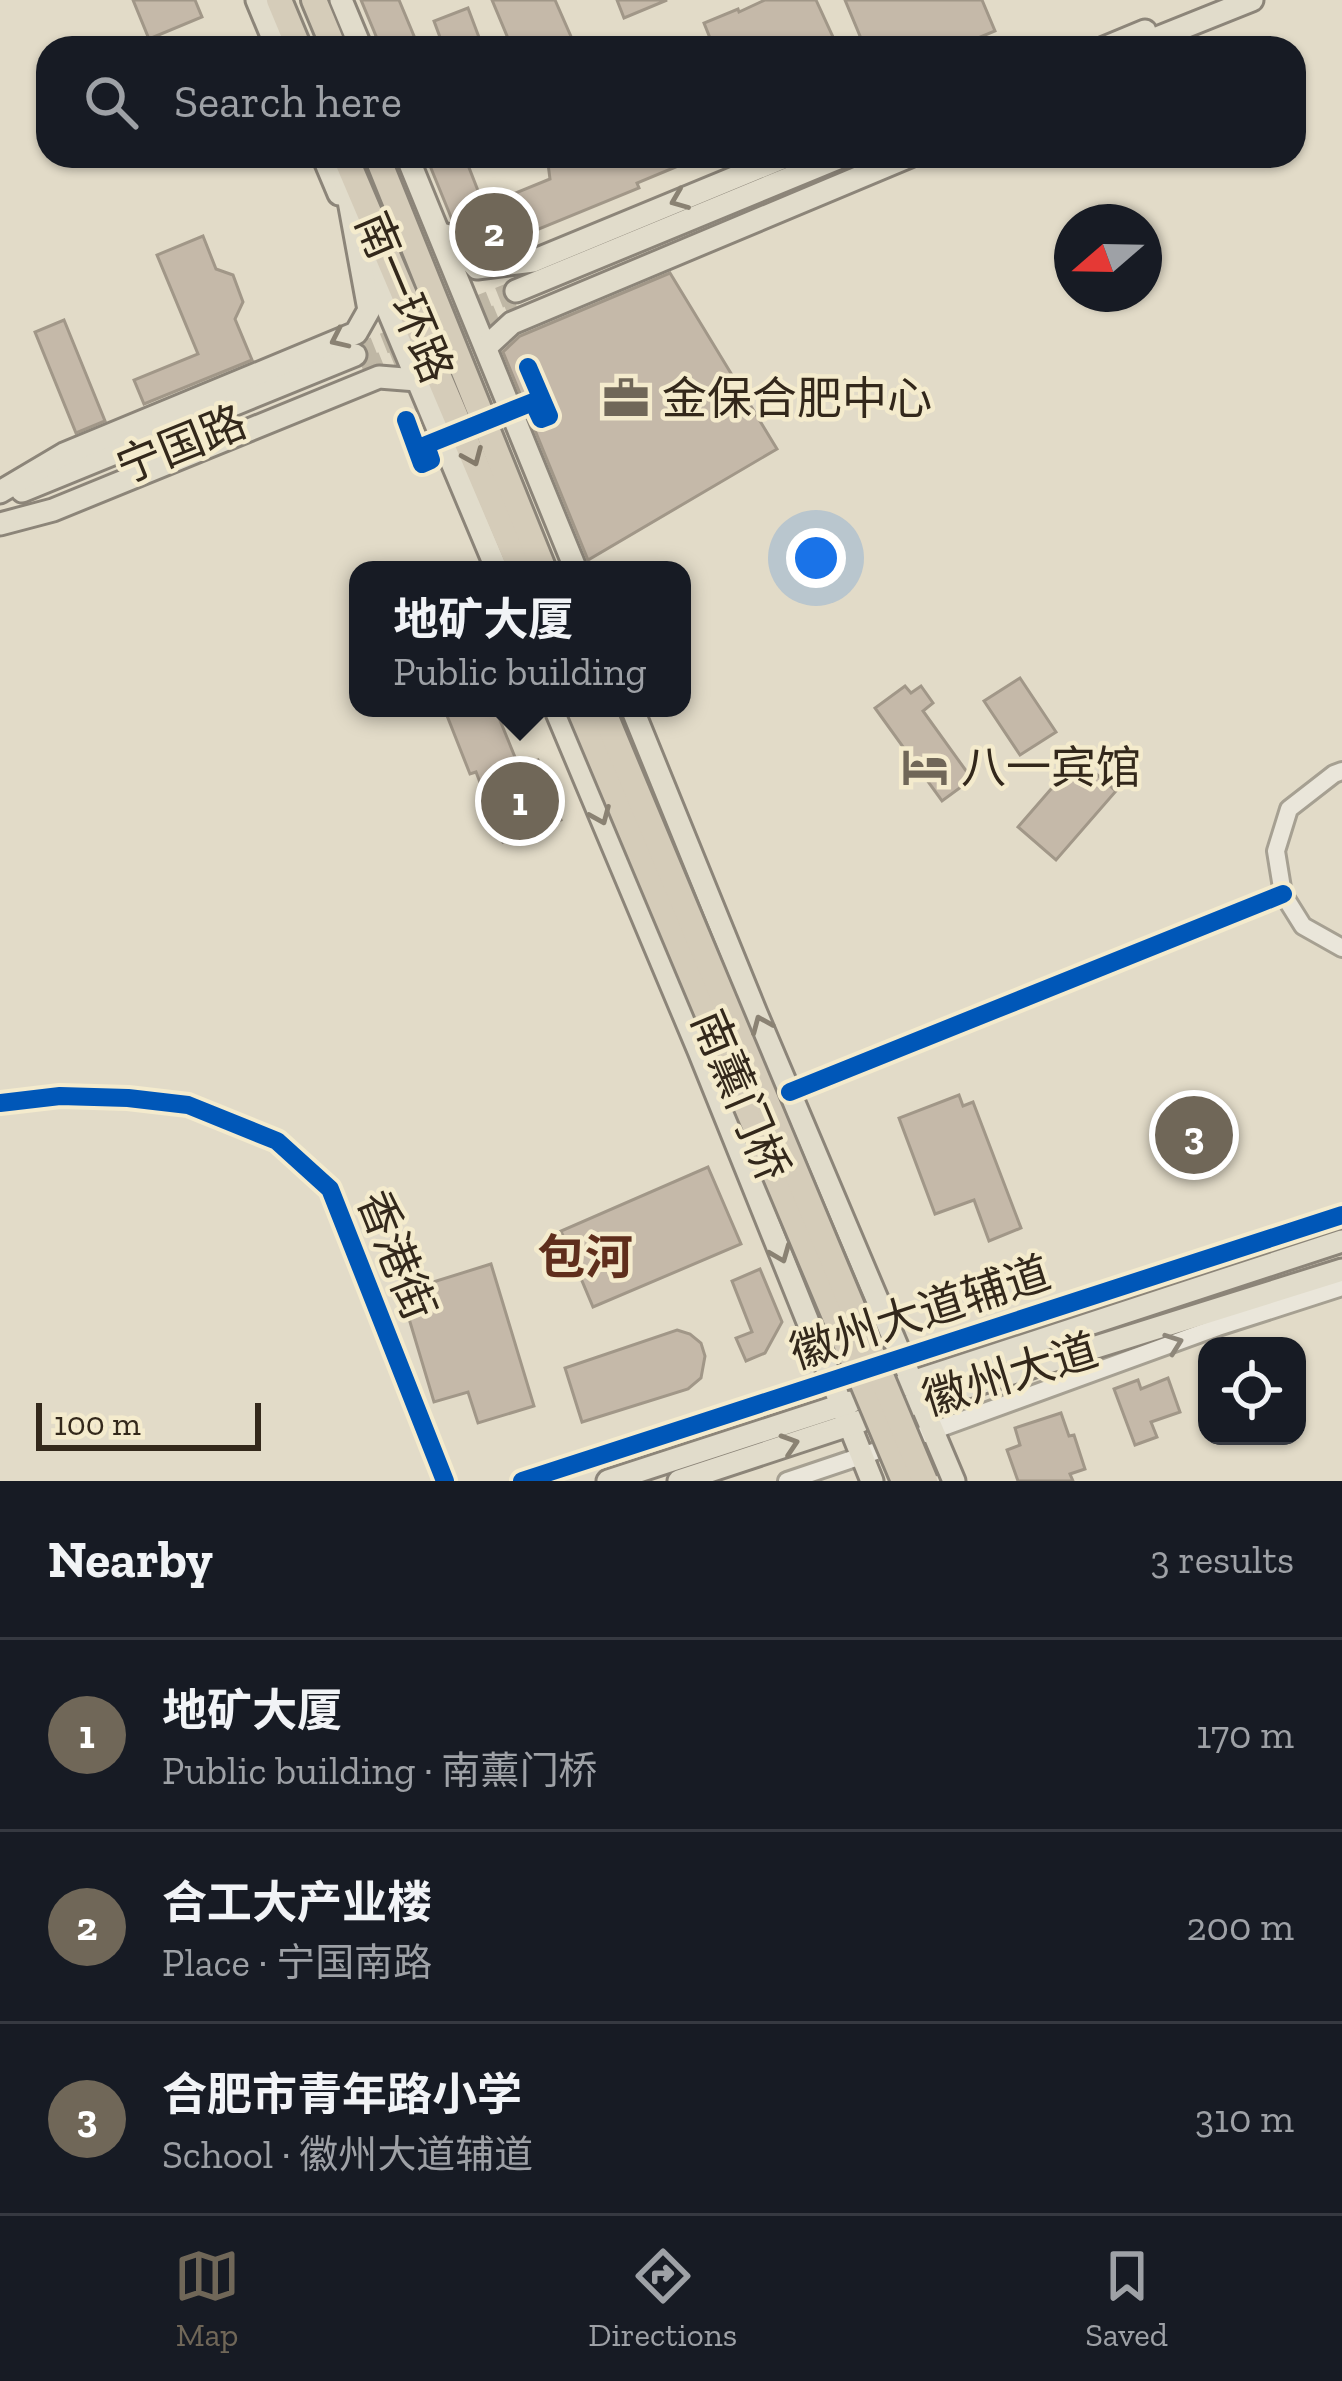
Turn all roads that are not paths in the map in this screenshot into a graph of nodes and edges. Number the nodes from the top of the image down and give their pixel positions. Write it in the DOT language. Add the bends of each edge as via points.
graph roads {
  1 [pos="256,0"];
  2 [pos="279,0"];
  3 [pos="314,0"];
  4 [pos="341,0"];
  5 [pos="1217,0"];
  6 [pos="1252,0"];
  7 [pos="272,36"];
  8 [pos="294,36"];
  9 [pos="329,36"];
  10 [pos="357,36"];
  11 [pos="1132,36"];
  12 [pos="1162,36"];
  13 [pos="328,168"];
  14 [pos="345,168"];
  15 [pos="348,168"];
  16 [pos="382,168"];
  17 [pos="412,168"];
  18 [pos="759,168"];
  19 [pos="816,168"];
  20 [pos="845,168"];
  21 [pos="881,168"];
  22 [pos="427,203"];
  23 [pos="354,229"];
  24 [pos="486,347"];
  25 [pos="418,380"];
  26 [pos="0,496"];
  27 [pos="524,520"];
  28 [pos="0,522"];
  29 [pos="493,561"];
  30 [pos="517,561"];
  31 [pos="540,561"];
  32 [pos="549,561"];
  33 [pos="572,561"];
  34 [pos="559,717"];
  35 [pos="583,717"];
  36 [pos="606,717"];
  37 [pos="636,717"];
  38 [pos="1342,771"];
  39 [pos="1283,894"];
  40 [pos="1342,948"];
  41 [pos="790,1092"];
  42 [pos="0,1102"];
  43 [pos="1342,1215"];
  44 [pos="1342,1241"];
  45 [pos="1342,1270"];
  46 [pos="1342,1287"];
  47 [pos="903,1358"];
  48 [pos="833,1381"];
  49 [pos="916,1392"];
  50 [pos="846,1414"];
  51 [pos="932,1431"];
  52 [pos="862,1457"];
  53 [pos="445,1481"];
  54 [pos="522,1481"];
  55 [pos="608,1481"];
  56 [pos="679,1481"];
  57 [pos="787,1481"];
  58 [pos="872,1481"];
  59 [pos="904,1481"];
  60 [pos="925,1481"];
  61 [pos="954,1481"];
  1 -- 7 [label="main road"];
  2 -- 8 [label="highway"];
  3 -- 9 [label="highway"];
  4 -- 10 [label="main road"];
  5 -- 11 [label="main road"];
  6 -- 12 [label="main road"];
  13 -- 23 [label="main road"];
  14 -- 23 [label="main road"];
  15 -- 30 [label="highway, 南一环路, one-way"];
  16 -- 27 [label="highway, 南一环路"];
  17 -- 22 [label="main road"];
  18 -- 22 [label="main road, one-way" via="533,261 477,268"];
  19 -- 20 [label="main road" via="517,299"];
  21 -- 24 [label="main road" via="512,323"];
  22 -- 24 [label="main road"];
  23 -- 25 [label="main road"];
  23 -- 26 [label="main road, one-way" via="369,310 356,333 64,454"];
  24 -- 33 [label="main road"];
  25 -- 28 [label="main road" via="379,377 53,510"];
  25 -- 29 [label="main road"];
  26 -- 28 [label="main road, 宁国路" via="359,363"];
  27 -- 31 [label="highway, 南一环路"];
  27 -- 32 [label="highway"];
  34 -- 48 [label="main road, one-way"];
  35 -- 59 [label="highway, 南薰门桥, bridge"];
  36 -- 60 [label="highway, 南薰门桥, bridge"];
  41 -- 37 [label="main road, one-way"];
  38 -- 39 [label="street" via="1289,808 1276,851"];
  39 -- 40 [label="street" via="1303,926"];
  39 -- 41 [label="street"];
  41 -- 47 [label="main road"];
  42 -- 53 [label="street, 香港街" via="60,1096 188,1105 277,1141 330,1189"];
  43 -- 47 [label="street, 徽州大道辅道"];
  44 -- 49 [label="main road, 徽州大道"];
  45 -- 49 [label="main road, 徽州大道"];
  51 -- 46 [label="street, one-way"];
  47 -- 48 [label="street, 徽州大道辅道"];
  47 -- 49 [label="main road"];
  48 -- 50 [label="main road"];
  48 -- 54 [label="street, 徽州大道辅道"];
  49 -- 50 [label="main road, 徽州大道"];
  49 -- 51 [label="main road"];
  50 -- 52 [label="main road"];
  50 -- 55 [label="main road, 徽州大道"];
  56 -- 50 [label="main road, 徽州大道, one-way"];
  51 -- 52 [label="street"];
  51 -- 61 [label="main road"];
  52 -- 57 [label="street"];
  52 -- 58 [label="main road"];
}
